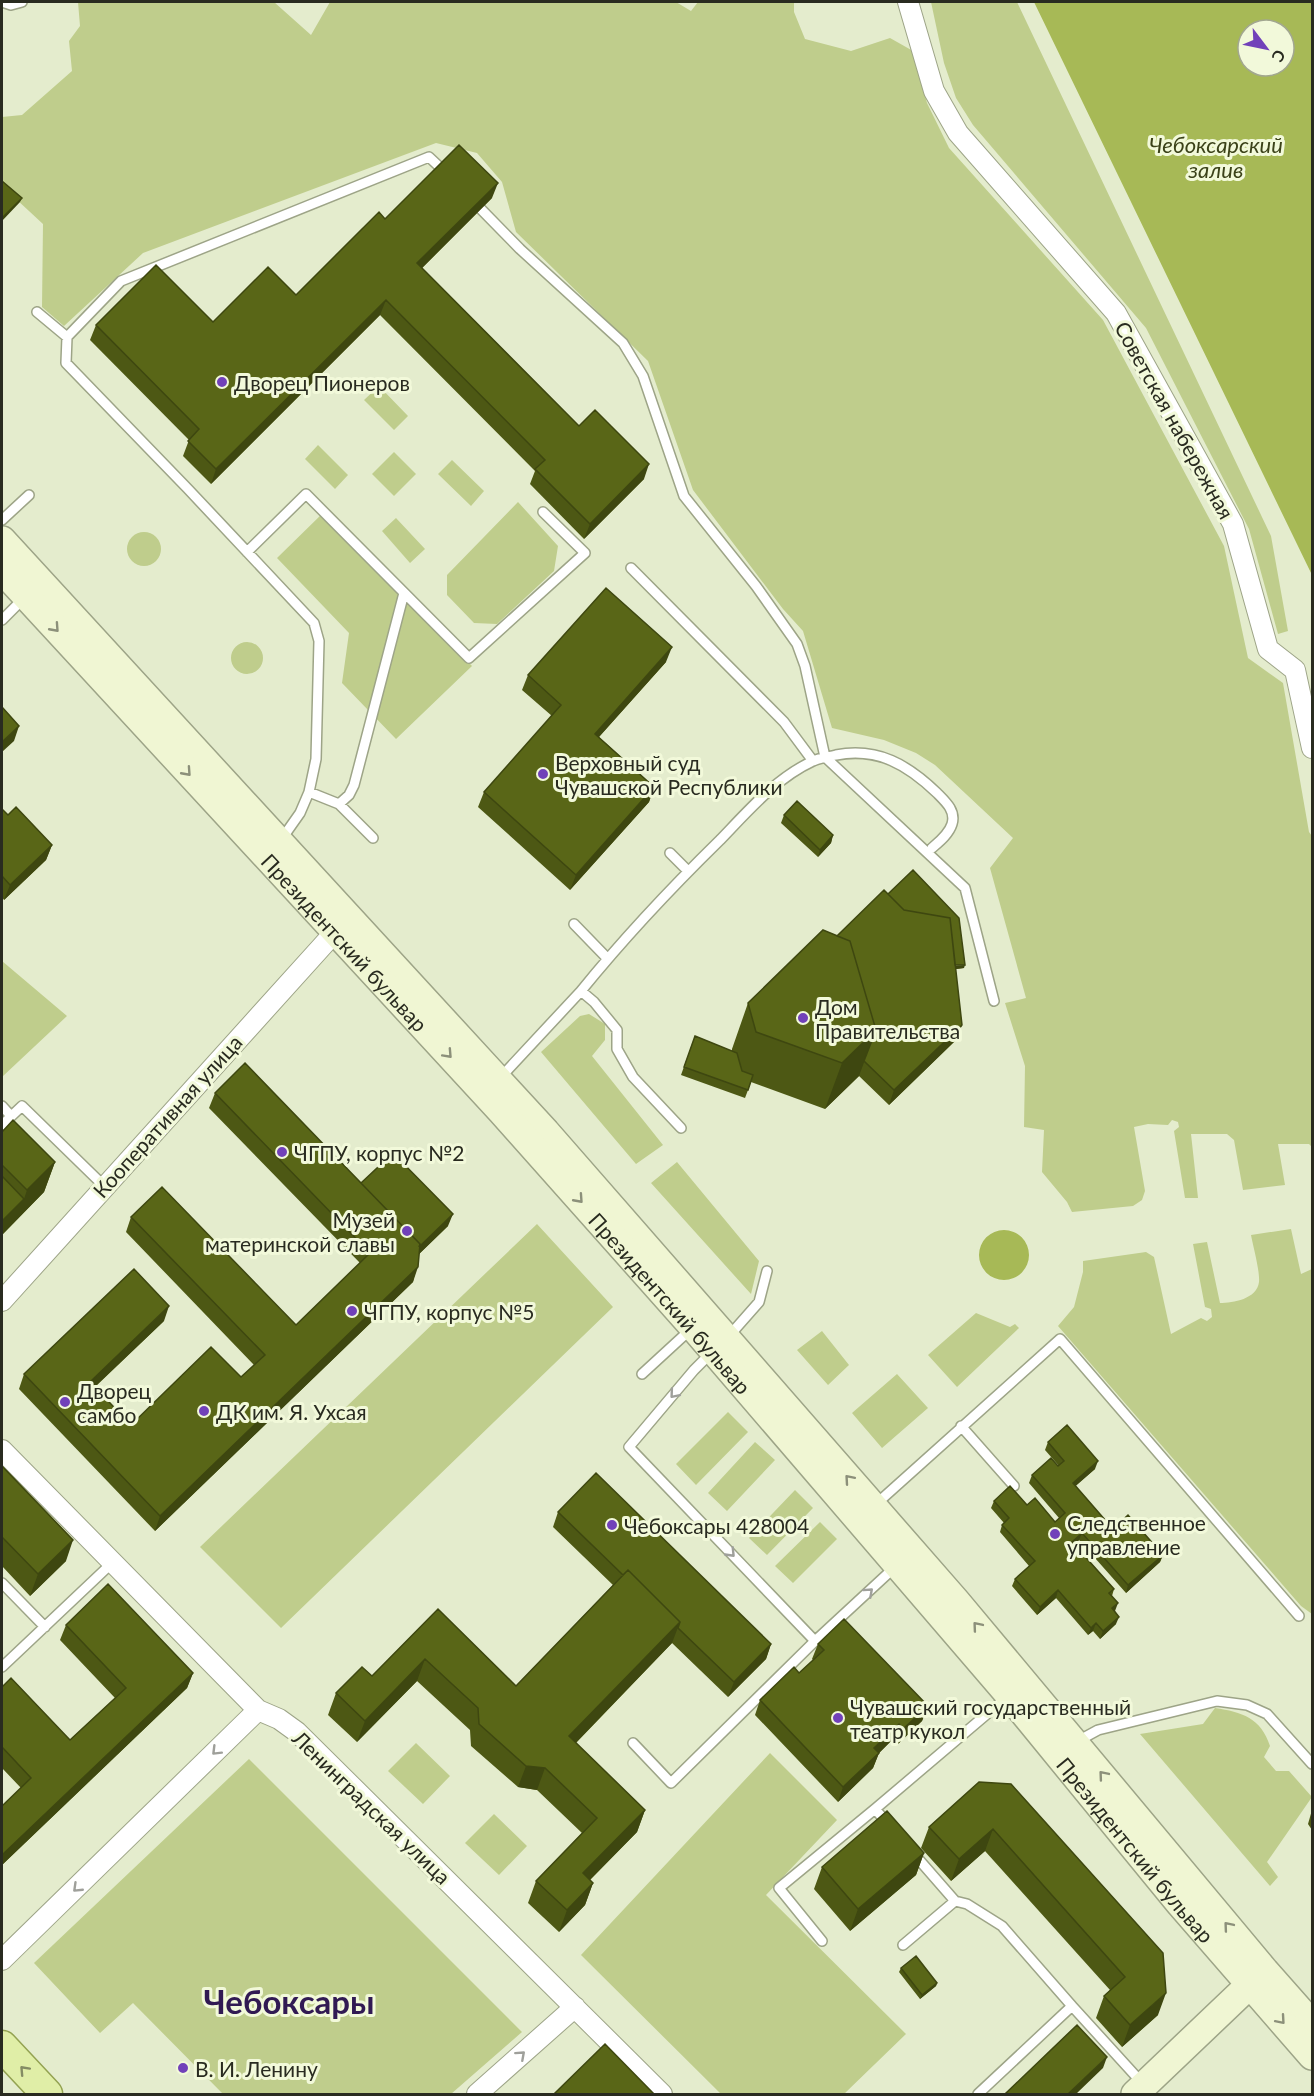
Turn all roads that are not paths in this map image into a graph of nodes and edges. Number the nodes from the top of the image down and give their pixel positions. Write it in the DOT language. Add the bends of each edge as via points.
graph roads {
  1 [pos="2,2"];
  2 [pos="22,2"];
  3 [pos="908,2"];
  4 [pos="454,182"];
  5 [pos="462,190"];
  6 [pos="38,312"];
  7 [pos="67,337"];
  8 [pos="29,495"];
  9 [pos="543,512"];
  10 [pos="2,520"];
  11 [pos="2,540"];
  12 [pos="247,552"];
  13 [pos="631,568"];
  14 [pos="2,570"];
  15 [pos="404,593"];
  16 [pos="26,596"];
  17 [pos="2,620"];
  18 [pos="1312,748"];
  19 [pos="825,757"];
  20 [pos="813,761"];
  21 [pos="309,792"];
  22 [pos="339,804"];
  23 [pos="373,838"];
  24 [pos="932,848"];
  25 [pos="272,849"];
  26 [pos="670,853"];
  27 [pos="688,871"];
  28 [pos="574,924"];
  29 [pos="342,925"];
  30 [pos="607,958"];
  31 [pos="581,991"];
  32 [pos="994,1001"];
  33 [pos="492,1087"];
  34 [pos="2,1106"];
  35 [pos="11,1116"];
  36 [pos="2,1125"];
  37 [pos="681,1128"];
  38 [pos="104,1186"];
  39 [pos="767,1271"];
  40 [pos="2,1301"];
  41 [pos="693,1327"];
  42 [pos="720,1344"];
  43 [pos="642,1374"];
  44 [pos="961,1426"];
  45 [pos="2,1450"];
  46 [pos="1014,1486"];
  47 [pos="865,1513"];
  48 [pos="112,1563"];
  49 [pos="897,1565"];
  50 [pos="2,1583"];
  51 [pos="1299,1616"];
  52 [pos="45,1627"];
  53 [pos="815,1641"];
  54 [pos="2,1667"];
  55 [pos="1017,1688"];
  56 [pos="258,1710"];
  57 [pos="633,1743"];
  58 [pos="1067,1748"];
  59 [pos="1312,1764"];
  60 [pos="875,1809"];
  61 [pos="897,1834"];
  62 [pos="904,1842"];
  63 [pos="955,1901"];
  64 [pos="822,1941"];
  65 [pos="903,1945"];
  66 [pos="2,1960"];
  67 [pos="1258,1977"];
  68 [pos="1072,2006"];
  69 [pos="575,2007"];
  70 [pos="1312,2025"];
  71 [pos="2,2046"];
  72 [pos="1312,2056"];
  73 [pos="2,2076"];
  74 [pos="1140,2090"];
  75 [pos="19,2094"];
  76 [pos="47,2094"];
  77 [pos="477,2094"];
  78 [pos="662,2094"];
  79 [pos="978,2094"];
  1 -- 2 [label="lane"];
  3 -- 18 [label="street, Советская набережная" via="934,91 958,133 1116,313 1233,524 1268,649 1295,670"];
  4 -- 7 [label="lane" via="429,157 418,161 121,282"];
  5 -- 19 [label="lane" via="623,343 643,376 684,496 797,644 806,666"];
  6 -- 7 [label="lane"];
  7 -- 12 [label="lane" via="66,363"];
  8 -- 10 [label="lane"];
  9 -- 15 [label="lane" via="585,553 469,658"];
  11 -- 25 [label="main road, Президентский бульвар"];
  12 -- 15 [label="lane" via="306,494"];
  12 -- 21 [label="lane" via="314,623 319,641 316,759"];
  13 -- 20 [label="lane" via="784,722"];
  14 -- 16 [label="main road, Президентский бульвар"];
  15 -- 22 [label="lane" via="354,785"];
  16 -- 17 [label="lane"];
  16 -- 25 [label="main road, Президентский бульвар, one-way"];
  19 -- 20 [label="lane"];
  19 -- 24 [label="lane" via="851,752 874,755 894,761 923,779 949,804 953,815 947,834"];
  19 -- 32 [label="lane" via="965,888"];
  20 -- 27 [label="lane" via="765,793"];
  21 -- 22 [label="lane"];
  21 -- 25 [label="lane" via="300,813"];
  22 -- 23 [label="lane"];
  25 -- 29 [label="main road, Президентский бульвар"];
  26 -- 27 [label="lane"];
  27 -- 30 [label="lane"];
  28 -- 30 [label="lane"];
  29 -- 33 [label="main road, Президентский бульвар"];
  29 -- 38 [label="street, Кооперативная улица"];
  30 -- 31 [label="lane"];
  31 -- 33 [label="lane"];
  31 -- 37 [label="lane" via="617,1030 617,1049 633,1077"];
  33 -- 41 [label="main road, Президентский бульвар, one-way"];
  33 -- 42 [label="main road, Президентский бульвар"];
  34 -- 35 [label="lane"];
  35 -- 36 [label="lane"];
  35 -- 38 [label="lane" via="22,1106"];
  38 -- 40 [label="street, Кооперативная улица"];
  39 -- 42 [label="lane" via="759,1302"];
  41 -- 42 [label="main road, Президентский бульвар"];
  41 -- 43 [label="lane"];
  42 -- 47 [label="main road, Президентский бульвар"];
  42 -- 53 [label="lane, one-way" via="629,1447"];
  44 -- 46 [label="lane"];
  44 -- 47 [label="lane"];
  44 -- 51 [label="lane" via="1060,1339"];
  45 -- 48 [label="street, Ленинградская улица"];
  47 -- 49 [label="main road, Президентский бульвар"];
  55 -- 47 [label="main road, Президентский бульвар, one-way"];
  48 -- 52 [label="lane"];
  48 -- 56 [label="street, Ленинградская улица"];
  53 -- 49 [label="lane, one-way"];
  49 -- 55 [label="main road, Президентский бульвар"];
  50 -- 52 [label="lane"];
  52 -- 54 [label="lane"];
  53 -- 57 [label="lane" via="671,1783"];
  55 -- 58 [label="main road, Президентский бульвар"];
  55 -- 60 [label="lane"];
  56 -- 66 [label="street, one-way"];
  56 -- 69 [label="street, Ленинградская улица" via="297,1732"];
  58 -- 59 [label="lane" via="1098,1730 1217,1701 1246,1705 1267,1714"];
  58 -- 67 [label="main road, Президентский бульвар" via="1180,1904"];
  60 -- 61 [label="lane"];
  60 -- 64 [label="lane" via="779,1888"];
  62 -- 63 [label="lane"];
  63 -- 65 [label="lane"];
  63 -- 68 [label="lane" via="1002,1926"];
  67 -- 70 [label="main road, Президентский бульвар"];
  67 -- 72 [label="main road, Президентский бульвар, one-way"];
  67 -- 74 [label="main road"];
  68 -- 74 [label="lane"];
  68 -- 79 [label="lane"];
  77 -- 69 [label="street, one-way"];
  69 -- 78 [label="street, Ленинградская улица"];
  76 -- 71 [label="main road, one-way"];
  73 -- 75 [label="main road"];
}
